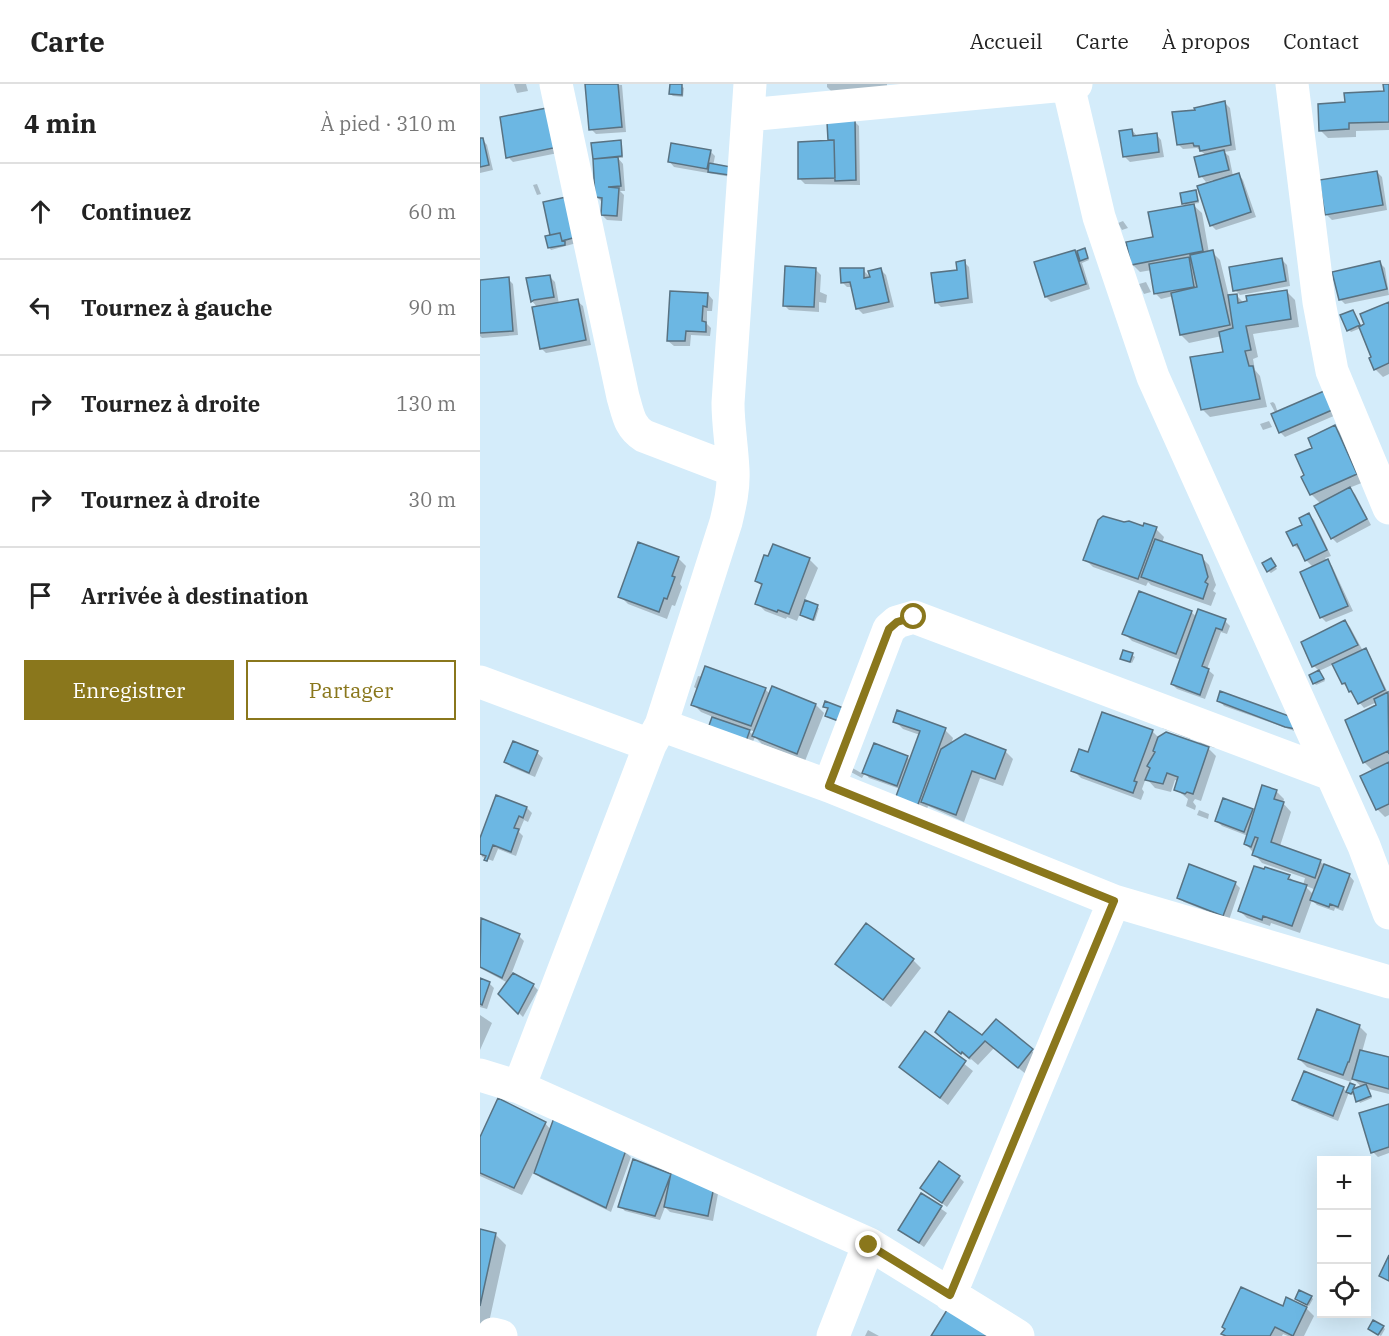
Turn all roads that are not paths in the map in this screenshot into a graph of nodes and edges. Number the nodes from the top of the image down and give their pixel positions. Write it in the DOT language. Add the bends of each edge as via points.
graph roads {
  1 [pos="556,84"];
  2 [pos="1292,84"];
  3 [pos="1072,85"];
  4 [pos="957,90"];
  5 [pos="749,100"];
  6 [pos="733,470"];
  7 [pos="1389,508"];
  8 [pos="480,682"];
  9 [pos="656,735"];
  10 [pos="1331,774"];
  11 [pos="829,786"];
  12 [pos="1377,841"];
  13 [pos="1114,901"];
  14 [pos="1389,913"];
  15 [pos="1389,982"];
  16 [pos="480,1075"];
  17 [pos="519,1087"];
  18 [pos="869,1245"];
  19 [pos="950,1295"];
  20 [pos="833,1336"];
  21 [pos="1017,1336"];
  1 -- 6 [label="street" via="631,424 644,436"];
  2 -- 7 [label="street" via="1319,302 1332,371"];
  3 -- 4 [label="street"];
  3 -- 10 [label="street" via="1099,217 1153,377"];
  4 -- 5 [label="street"];
  5 -- 6 [label="street" via="728,403"];
  6 -- 9 [label="street" via="726,522"];
  8 -- 9 [label="street"];
  9 -- 11 [label="street"];
  9 -- 17 [label="street"];
  10 -- 11 [label="street" via="914,617 889,629"];
  10 -- 12 [label="street"];
  11 -- 13 [label="street"];
  12 -- 14 [label="street"];
  13 -- 15 [label="street"];
  13 -- 19 [label="street"];
  16 -- 17 [label="street"];
  17 -- 18 [label="street"];
  18 -- 19 [label="street"];
  18 -- 20 [label="street"];
  19 -- 21 [label="street"];
}
